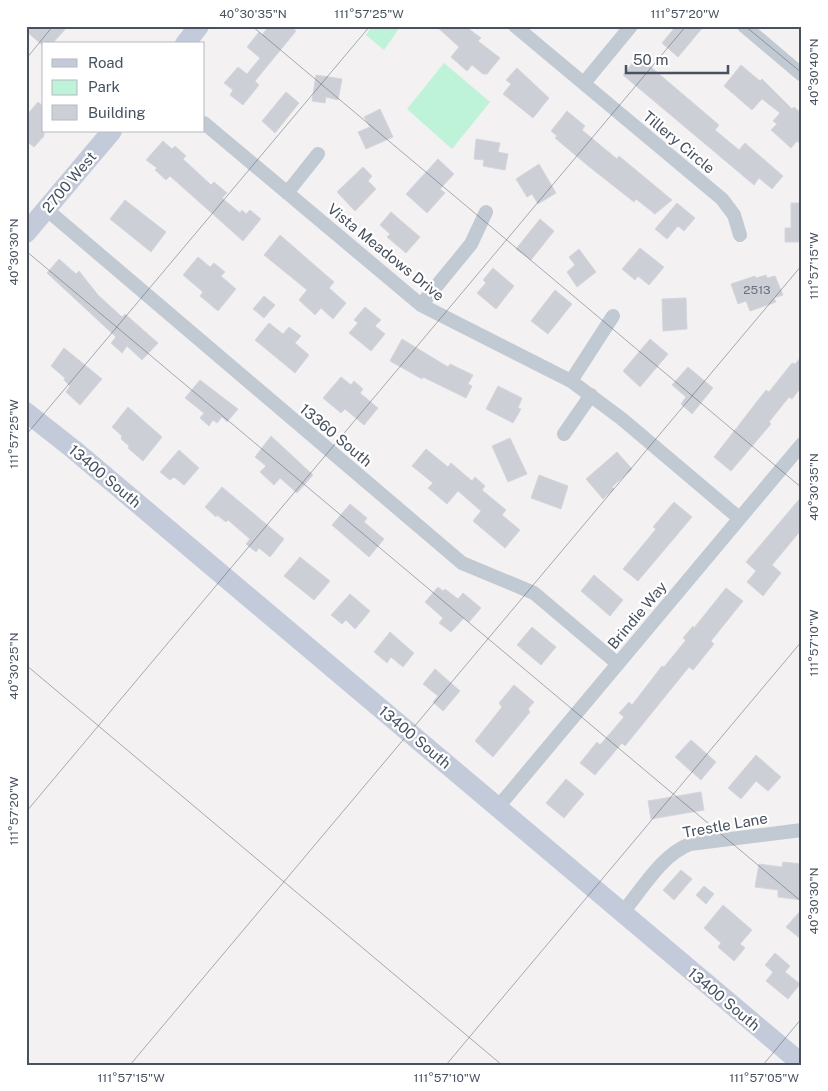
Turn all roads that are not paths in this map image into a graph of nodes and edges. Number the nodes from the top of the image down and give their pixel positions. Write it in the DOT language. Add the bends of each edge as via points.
graph roads {
  1 [pos="200,26"];
  2 [pos="515,26"];
  3 [pos="631,26"];
  4 [pos="744,26"];
  5 [pos="187,42"];
  6 [pos="802,75"];
  7 [pos="584,83"];
  8 [pos="205,124"];
  9 [pos="111,132"];
  10 [pos="318,154"];
  11 [pos="287,193"];
  12 [pos="46,209"];
  13 [pos="486,212"];
  14 [pos="26,233"];
  15 [pos="740,236"];
  16 [pos="421,305"];
  17 [pos="613,316"];
  18 [pos="571,381"];
  19 [pos="592,395"];
  20 [pos="26,412"];
  21 [pos="564,434"];
  22 [pos="802,444"];
  23 [pos="740,518"];
  24 [pos="618,664"];
  25 [pos="498,807"];
  26 [pos="802,830"];
  27 [pos="622,913"];
  28 [pos="802,1064"];
  1 -- 5 [label="street"];
  2 -- 7 [label="street, Tillery Circle"];
  3 -- 7 [label="street"];
  4 -- 6 [label="street"];
  7 -- 15 [label="street, Tillery Circle" via="722,198 734,215"];
  8 -- 11 [label="street, Vista Meadows Drive"];
  9 -- 12 [label="street, 2700 West"];
  10 -- 11 [label="street"];
  11 -- 16 [label="street, Vista Meadows Drive"];
  12 -- 14 [label="street, 2700 West"];
  12 -- 24 [label="street, 13360 South" via="462,563 534,593"];
  13 -- 16 [label="street" via="471,244"];
  16 -- 18 [label="street, Vista Meadows Drive"];
  17 -- 18 [label="street"];
  18 -- 19 [label="street, Vista Meadows Drive"];
  19 -- 21 [label="street"];
  19 -- 23 [label="street, Vista Meadows Drive"];
  20 -- 25 [label="street, 13400 South"];
  22 -- 23 [label="street, Brindie Way"];
  23 -- 24 [label="street, Brindie Way"];
  24 -- 25 [label="street, Brindie Way"];
  25 -- 27 [label="street, 13400 South"];
  26 -- 27 [label="street, Trestle Lane" via="690,844 667,859"];
  27 -- 28 [label="street, 13400 South"];
}
